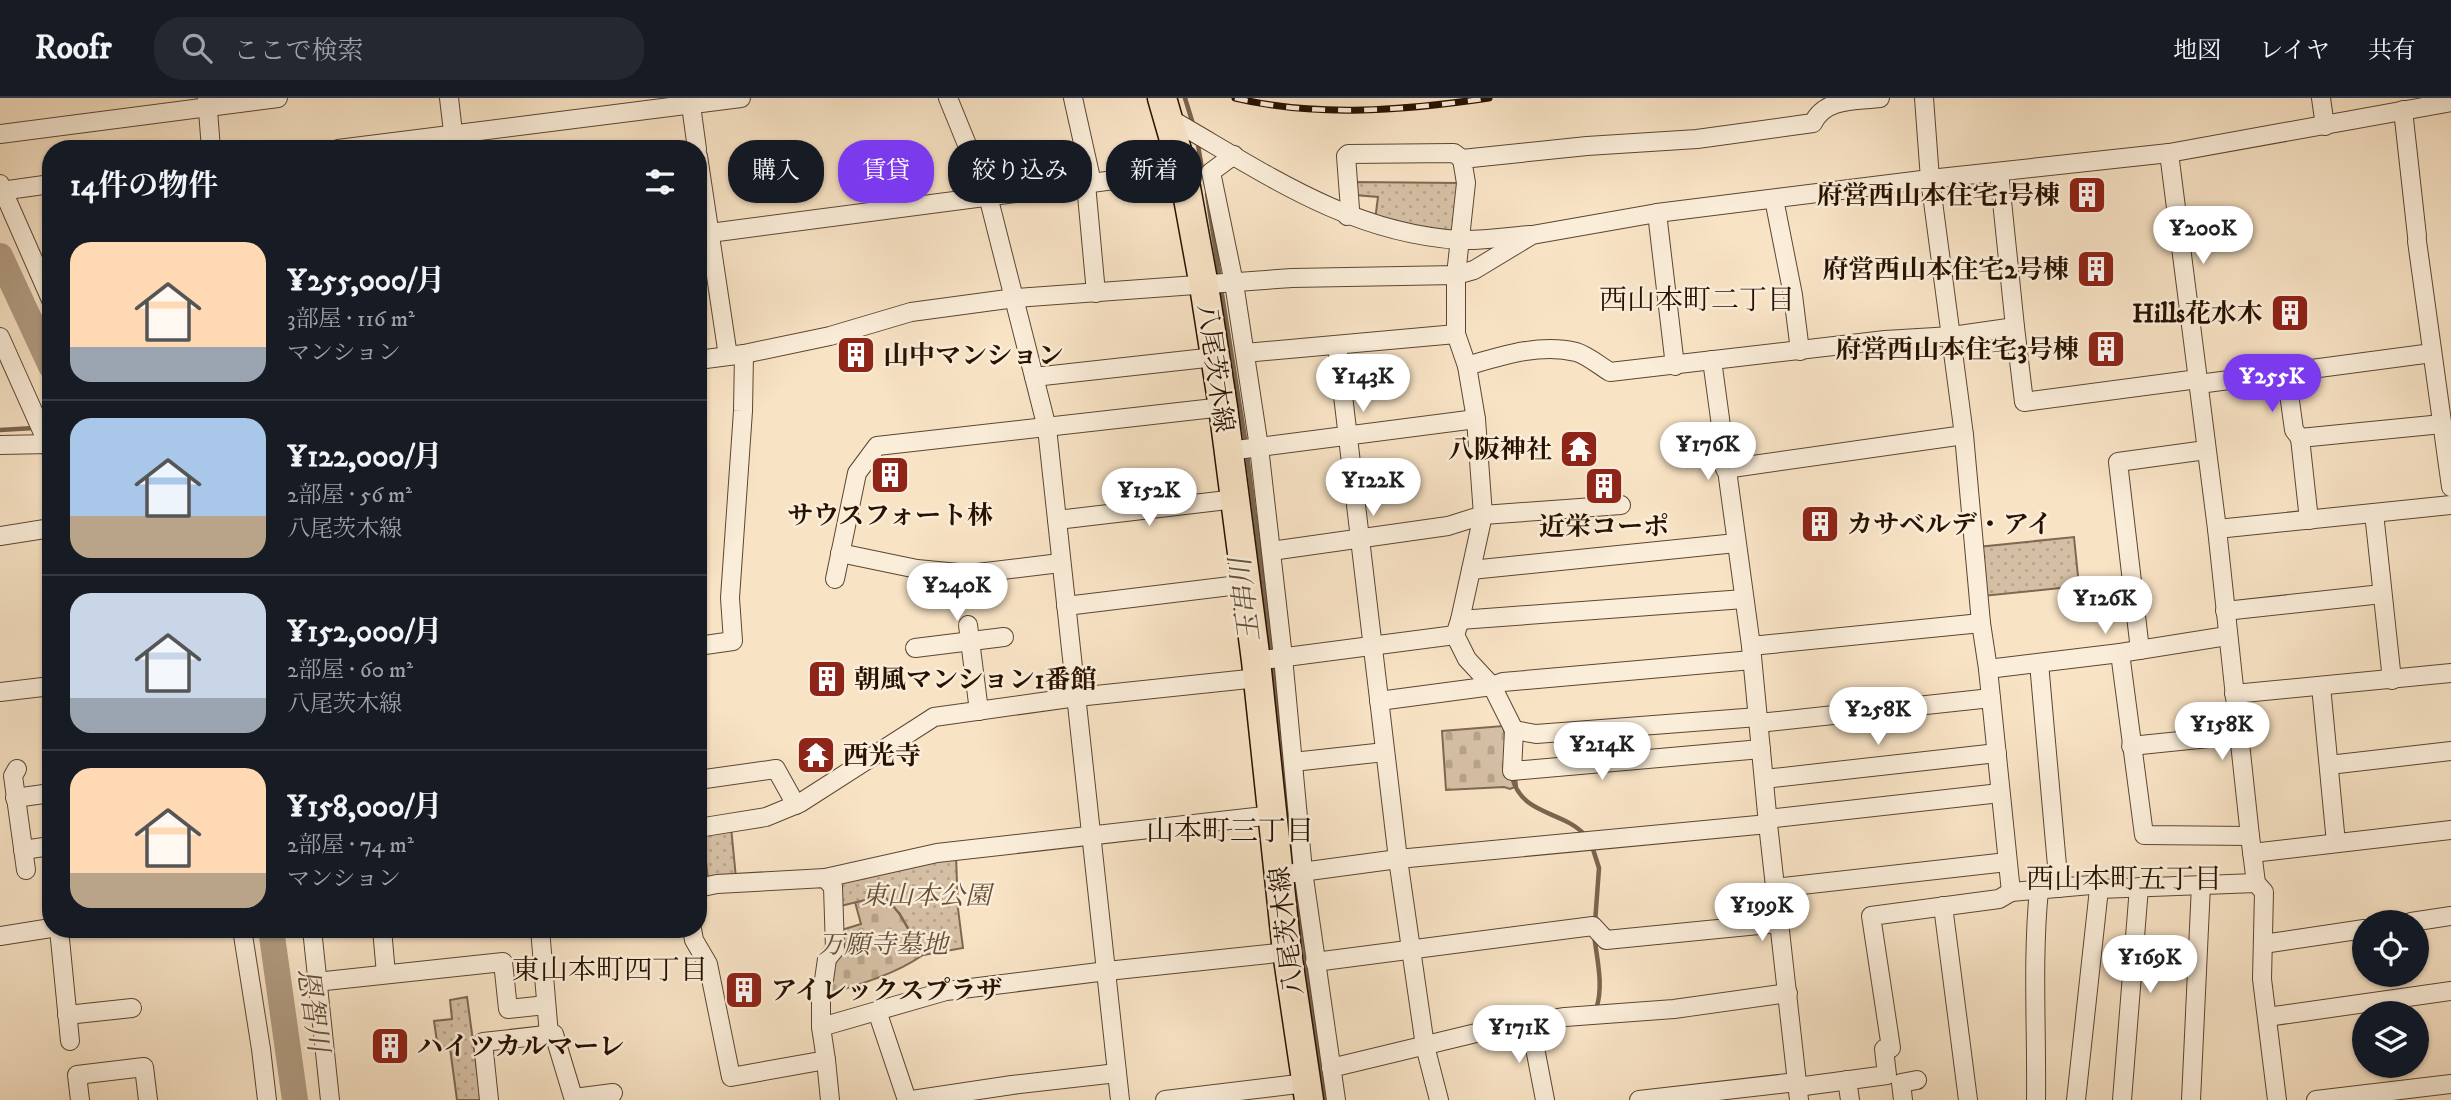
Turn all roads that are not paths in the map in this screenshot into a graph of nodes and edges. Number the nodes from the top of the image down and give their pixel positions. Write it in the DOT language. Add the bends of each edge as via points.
graph roads {
  1 [pos="278,98"];
  2 [pos="449,98"];
  3 [pos="741,98"];
  4 [pos="948,98"];
  5 [pos="1073,98"];
  6 [pos="1880,98"];
  7 [pos="1924,98"];
  8 [pos="2321,98"];
  9 [pos="690,101"];
  10 [pos="207,102"];
  11 [pos="2451,102"];
  12 [pos="1164,108"];
  13 [pos="2403,110"];
  14 [pos="2325,126"];
  15 [pos="0,134"];
  16 [pos="210,140"];
  17 [pos="455,140"];
  18 [pos="461,140"];
  19 [pos="696,140"];
  20 [pos="965,140"];
  21 [pos="1081,140"];
  22 [pos="1174,140"];
  23 [pos="2169,153"];
  24 [pos="1234,155"];
  25 [pos="1462,159"];
  26 [pos="1999,172"];
  27 [pos="1930,179"];
  28 [pos="42,185"];
  29 [pos="1,188"];
  30 [pos="1774,199"];
  31 [pos="948,202"];
  32 [pos="990,203"];
  33 [pos="1090,203"];
  34 [pos="1193,203"];
  35 [pos="1657,213"];
  36 [pos="1347,216"];
  37 [pos="707,217"];
  38 [pos="710,233"];
  39 [pos="1532,235"];
  40 [pos="1461,240"];
  41 [pos="42,272"];
  42 [pos="1456,275"];
  43 [pos="707,279"];
  44 [pos="1220,284"];
  45 [pos="1096,293"];
  46 [pos="1015,299"];
  47 [pos="2015,327"];
  48 [pos="1456,334"];
  49 [pos="1952,336"];
  50 [pos="0,337"];
  51 [pos="1337,345"];
  52 [pos="1800,351"];
  53 [pos="1245,353"];
  54 [pos="736,355"];
  55 [pos="1215,357"];
  56 [pos="707,359"];
  57 [pos="1712,360"];
  58 [pos="2439,361"];
  59 [pos="1466,366"];
  60 [pos="1675,366"];
  61 [pos="2286,372"];
  62 [pos="1034,377"];
  63 [pos="2198,381"];
  64 [pos="1223,407"];
  65 [pos="1476,419"];
  66 [pos="2442,424"];
  67 [pos="1047,428"];
  68 [pos="42,430"];
  69 [pos="1964,435"];
  70 [pos="1348,436"];
  71 [pos="2300,438"];
  72 [pos="42,440"];
  73 [pos="0,445"];
  74 [pos="1245,449"];
  75 [pos="2206,450"];
  76 [pos="1725,468"];
  77 [pos="2451,487"];
  78 [pos="1236,499"];
  79 [pos="1621,505"];
  80 [pos="2451,505"];
  81 [pos="2374,513"];
  82 [pos="1483,515"];
  83 [pos="1057,520"];
  84 [pos="2309,520"];
  85 [pos="42,529"];
  86 [pos="2217,530"];
  87 [pos="0,536"];
  88 [pos="1360,539"];
  89 [pos="1736,543"];
  90 [pos="1271,551"];
  91 [pos="840,553"];
  92 [pos="1060,563"];
  93 [pos="1471,570"];
  94 [pos="835,579"];
  95 [pos="1247,584"];
  96 [pos="2382,594"];
  97 [pos="1744,599"];
  98 [pos="1066,606"];
  99 [pos="2225,611"];
  100 [pos="1981,623"];
  101 [pos="1457,627"];
  102 [pos="969,633"];
  103 [pos="2227,636"];
  104 [pos="1004,637"];
  105 [pos="707,645"];
  106 [pos="1372,646"];
  107 [pos="915,648"];
  108 [pos="2140,650"];
  109 [pos="1752,653"];
  110 [pos="2120,653"];
  111 [pos="1268,663"];
  112 [pos="2039,663"];
  113 [pos="1988,669"];
  114 [pos="2451,673"];
  115 [pos="2392,680"];
  116 [pos="1492,686"];
  117 [pos="42,687"];
  118 [pos="2321,687"];
  119 [pos="0,692"];
  120 [pos="2234,694"];
  121 [pos="1077,697"];
  122 [pos="1991,698"];
  123 [pos="1379,701"];
  124 [pos="979,711"];
  125 [pos="1758,720"];
  126 [pos="1514,730"];
  127 [pos="2238,734"];
  128 [pos="2131,746"];
  129 [pos="1761,749"];
  130 [pos="1385,751"];
  131 [pos="2451,751"];
  132 [pos="1997,753"];
  133 [pos="1293,762"];
  134 [pos="2329,765"];
  135 [pos="17,769"];
  136 [pos="707,779"];
  137 [pos="1764,779"];
  138 [pos="2000,793"];
  139 [pos="42,794"];
  140 [pos="15,798"];
  141 [pos="796,805"];
  142 [pos="1273,815"];
  143 [pos="9,818"];
  144 [pos="1768,821"];
  145 [pos="707,827"];
  146 [pos="2451,830"];
  147 [pos="1092,834"];
  148 [pos="2251,844"];
  149 [pos="2336,844"];
  150 [pos="42,847"];
  151 [pos="23,850"];
  152 [pos="1398,859"];
  153 [pos="2007,862"];
  154 [pos="26,870"];
  155 [pos="1293,873"];
  156 [pos="824,878"];
  157 [pos="2256,883"];
  158 [pos="2201,885"];
  159 [pos="707,886"];
  160 [pos="2139,887"];
  161 [pos="1775,888"];
  162 [pos="2059,888"];
  163 [pos="2099,889"];
  164 [pos="2039,890"];
  165 [pos="2011,892"];
  166 [pos="1943,906"];
  167 [pos="2451,916"];
  168 [pos="2429,919"];
  169 [pos="1779,922"];
  170 [pos="42,929"];
  171 [pos="2352,931"];
  172 [pos="0,936"];
  173 [pos="60,938"];
  174 [pos="243,938"];
  175 [pos="313,938"];
  176 [pos="384,938"];
  177 [pos="541,938"];
  178 [pos="694,938"];
  179 [pos="2263,944"];
  180 [pos="1410,950"];
  181 [pos="1287,952"];
  182 [pos="1315,962"];
  183 [pos="1107,971"];
  184 [pos="386,974"];
  185 [pos="316,982"];
  186 [pos="2451,991"];
  187 [pos="1787,993"];
  188 [pos="546,1005"];
  189 [pos="132,1008"];
  190 [pos="877,1011"];
  191 [pos="67,1015"];
  192 [pos="2267,1017"];
  193 [pos="1530,1023"];
  194 [pos="821,1027"];
  195 [pos="549,1035"];
  196 [pos="70,1041"];
  197 [pos="1425,1046"];
  198 [pos="826,1060"];
  199 [pos="1331,1068"];
  200 [pos="1117,1073"];
  201 [pos="1847,1080"];
  202 [pos="1917,1080"];
  203 [pos="2451,1084"];
  204 [pos="1798,1090"];
  205 [pos="1308,1091"];
  206 [pos="613,1093"];
  207 [pos="574,1099"];
  208 [pos="80,1100"];
  209 [pos="148,1100"];
  210 [pos="267,1100"];
  211 [pos="330,1100"];
  212 [pos="489,1100"];
  213 [pos="830,1100"];
  214 [pos="906,1100"];
  215 [pos="912,1100"];
  216 [pos="1120,1100"];
  217 [pos="1165,1100"];
  218 [pos="1336,1100"];
  219 [pos="1439,1100"];
  220 [pos="1545,1100"];
  221 [pos="1639,1100"];
  222 [pos="1850,1100"];
  223 [pos="1903,1100"];
  224 [pos="1968,1100"];
  225 [pos="2036,1100"];
  226 [pos="2076,1100"];
  227 [pos="2122,1100"];
  228 [pos="2191,1100"];
  229 [pos="2277,1100"];
  230 [pos="2316,1100"];
  1 -- 10 [label="street"];
  2 -- 17 [label="street"];
  3 -- 9 [label="street"];
  4 -- 20 [label="street"];
  5 -- 21 [label="street"];
  6 -- 25 [label="street" via="1831,104 1813,123 1697,139"];
  7 -- 27 [label="street"];
  8 -- 14 [label="street"];
  9 -- 18 [label="street"];
  9 -- 19 [label="street"];
  10 -- 15 [label="street"];
  10 -- 16 [label="street"];
  11 -- 13 [label="street"];
  12 -- 22 [label="main road, 八尾茨木線"];
  12 -- 24 [label="street"];
  13 -- 14 [label="street"];
  13 -- 58 [label="street" via="2417,238"];
  14 -- 23 [label="street"];
  23 -- 26 [label="street"];
  23 -- 63 [label="street"];
  24 -- 36 [label="street"];
  24 -- 44 [label="street" via="1211,172"];
  25 -- 36 [label="street" via="1454,153 1348,154"];
  25 -- 40 [label="street" via="1466,183"];
  26 -- 27 [label="street"];
  26 -- 47 [label="street"];
  27 -- 30 [label="street"];
  27 -- 49 [label="street"];
  28 -- 29 [label="street"];
  29 -- 41 [label="street"];
  30 -- 35 [label="street"];
  30 -- 52 [label="street"];
  31 -- 38 [label="street"];
  32 -- 46 [label="street"];
  33 -- 45 [label="street"];
  34 -- 44 [label="main road, 八尾茨木線"];
  35 -- 39 [label="street"];
  35 -- 60 [label="street"];
  36 -- 40 [label="street" via="1390,229"];
  37 -- 38 [label="street"];
  38 -- 43 [label="street"];
  39 -- 40 [label="street"];
  39 -- 42 [label="street" via="1474,270"];
  40 -- 42 [label="street"];
  42 -- 44 [label="street"];
  42 -- 48 [label="street"];
  43 -- 54 [label="street"];
  44 -- 45 [label="street"];
  44 -- 53 [label="street"];
  44 -- 55 [label="main road, 八尾茨木線"];
  45 -- 46 [label="street"];
  46 -- 54 [label="street" via="911,312 830,336"];
  46 -- 62 [label="street"];
  47 -- 49 [label="street"];
  47 -- 63 [label="street" via="2024,402"];
  48 -- 51 [label="street"];
  48 -- 59 [label="street"];
  49 -- 52 [label="street"];
  49 -- 69 [label="street"];
  50 -- 68 [label="street"];
  51 -- 53 [label="street"];
  51 -- 70 [label="street"];
  52 -- 57 [label="street"];
  53 -- 74 [label="street"];
  54 -- 56 [label="street"];
  54 -- 105 [label="street" via="743,411 730,598 733,641"];
  55 -- 62 [label="street"];
  55 -- 64 [label="main road, 八尾茨木線"];
  57 -- 60 [label="street"];
  57 -- 76 [label="street"];
  58 -- 61 [label="street"];
  58 -- 66 [label="street"];
  59 -- 60 [label="street" via="1541,349 1577,352 1609,372"];
  59 -- 65 [label="street"];
  61 -- 63 [label="street"];
  61 -- 71 [label="street" via="2294,430"];
  62 -- 67 [label="street"];
  63 -- 75 [label="street"];
  64 -- 67 [label="street"];
  64 -- 74 [label="main road, 八尾茨木線"];
  65 -- 70 [label="street"];
  65 -- 82 [label="street"];
  66 -- 71 [label="street"];
  66 -- 77 [label="street"];
  67 -- 83 [label="street"];
  67 -- 91 [label="street" via="877,446 857,473"];
  69 -- 76 [label="street"];
  69 -- 100 [label="street"];
  70 -- 74 [label="street"];
  70 -- 88 [label="street"];
  71 -- 84 [label="street"];
  72 -- 73 [label="street"];
  74 -- 78 [label="main road, 八尾茨木線"];
  74 -- 90 [label="street"];
  75 -- 86 [label="street"];
  75 -- 108 [label="street" via="2118,462"];
  76 -- 89 [label="street"];
  78 -- 83 [label="street"];
  78 -- 95 [label="main road, 八尾茨木線"];
  79 -- 82 [label="street"];
  80 -- 81 [label="street"];
  81 -- 84 [label="street"];
  81 -- 96 [label="street"];
  82 -- 88 [label="street" via="1448,527"];
  82 -- 93 [label="street"];
  83 -- 92 [label="street"];
  84 -- 86 [label="street"];
  85 -- 87 [label="street"];
  86 -- 99 [label="street"];
  88 -- 90 [label="street"];
  88 -- 106 [label="street"];
  89 -- 93 [label="street"];
  89 -- 97 [label="street"];
  90 -- 111 [label="street"];
  91 -- 92 [label="street" via="969,574"];
  91 -- 94 [label="street"];
  92 -- 98 [label="street"];
  93 -- 101 [label="street"];
  95 -- 98 [label="street"];
  95 -- 111 [label="main road, 八尾茨木線"];
  96 -- 99 [label="street"];
  96 -- 115 [label="street"];
  97 -- 101 [label="street"];
  97 -- 109 [label="street"];
  98 -- 121 [label="street"];
  99 -- 103 [label="street"];
  100 -- 109 [label="street"];
  100 -- 113 [label="street"];
  101 -- 106 [label="street"];
  101 -- 116 [label="street" via="1467,659"];
  102 -- 104 [label="street"];
  102 -- 107 [label="street"];
  102 -- 124 [label="street"];
  103 -- 108 [label="street"];
  103 -- 120 [label="street"];
  106 -- 111 [label="street"];
  106 -- 123 [label="street"];
  108 -- 110 [label="street"];
  109 -- 116 [label="street"];
  109 -- 125 [label="street"];
  110 -- 112 [label="street"];
  110 -- 128 [label="street"];
  111 -- 121 [label="street"];
  111 -- 133 [label="street"];
  111 -- 142 [label="main road, 八尾茨木線"];
  112 -- 113 [label="street"];
  112 -- 162 [label="street"];
  113 -- 122 [label="street"];
  114 -- 115 [label="street"];
  115 -- 118 [label="street"];
  116 -- 123 [label="street"];
  116 -- 126 [label="street"];
  117 -- 119 [label="street"];
  118 -- 120 [label="street"];
  118 -- 134 [label="street"];
  120 -- 127 [label="street"];
  121 -- 124 [label="street"];
  121 -- 147 [label="street"];
  122 -- 125 [label="street"];
  122 -- 132 [label="street"];
  123 -- 130 [label="street"];
  124 -- 141 [label="street" via="934,717"];
  125 -- 126 [label="street" via="1536,734"];
  125 -- 129 [label="street"];
  126 -- 129 [label="street" via="1512,771"];
  127 -- 128 [label="street"];
  127 -- 148 [label="street"];
  128 -- 148 [label="street" via="2144,835"];
  129 -- 137 [label="street"];
  130 -- 133 [label="street"];
  130 -- 152 [label="street"];
  131 -- 134 [label="street"];
  132 -- 137 [label="street"];
  132 -- 138 [label="street"];
  133 -- 155 [label="street"];
  134 -- 149 [label="street"];
  135 -- 140 [label="street" via="13,776"];
  136 -- 141 [label="street" via="776,769"];
  137 -- 144 [label="street"];
  138 -- 144 [label="street"];
  138 -- 153 [label="street"];
  139 -- 140 [label="street"];
  140 -- 143 [label="street"];
  141 -- 145 [label="street" via="766,817"];
  142 -- 147 [label="street"];
  142 -- 155 [label="main road, 八尾茨木線"];
  143 -- 151 [label="street"];
  144 -- 152 [label="street"];
  144 -- 161 [label="street"];
  146 -- 149 [label="street"];
  147 -- 156 [label="street" via="937,853"];
  147 -- 183 [label="street"];
  148 -- 149 [label="street"];
  148 -- 157 [label="street"];
  150 -- 151 [label="street"];
  151 -- 154 [label="street"];
  152 -- 155 [label="street"];
  152 -- 180 [label="street"];
  153 -- 161 [label="street"];
  153 -- 165 [label="street"];
  155 -- 181 [label="main road, 八尾茨木線"];
  155 -- 182 [label="street"];
  156 -- 159 [label="street"];
  156 -- 194 [label="street" via="833,887 835,948 827,959 821,986"];
  157 -- 158 [label="street"];
  157 -- 179 [label="street" via="2264,892"];
  158 -- 160 [label="street"];
  158 -- 228 [label="street"];
  160 -- 163 [label="street"];
  160 -- 227 [label="street"];
  161 -- 169 [label="street"];
  162 -- 163 [label="street" via="2091,885"];
  162 -- 164 [label="street"];
  163 -- 226 [label="street"];
  164 -- 165 [label="street"];
  164 -- 225 [label="street" via="2034,939"];
  165 -- 166 [label="street" via="1999,899"];
  166 -- 201 [label="street" via="1871,916 1891,1048 1884,1049 1887,1075"];
  166 -- 224 [label="street"];
  167 -- 168 [label="street"];
  169 -- 180 [label="street" via="1606,940 1593,926"];
  169 -- 187 [label="street"];
  170 -- 172 [label="street"];
  171 -- 179 [label="street"];
  173 -- 191 [label="street"];
  174 -- 210 [label="street"];
  175 -- 185 [label="street"];
  176 -- 184 [label="street"];
  177 -- 188 [label="street"];
  178 -- 198 [label="street" via="708,964 731,1077"];
  179 -- 192 [label="street"];
  180 -- 182 [label="street"];
  180 -- 197 [label="street"];
  181 -- 183 [label="street"];
  181 -- 205 [label="main road, 八尾茨木線"];
  182 -- 199 [label="street"];
  183 -- 190 [label="street" via="946,992"];
  183 -- 200 [label="street"];
  184 -- 185 [label="street"];
  184 -- 188 [label="street" via="503,962 508,1009"];
  185 -- 211 [label="street"];
  186 -- 192 [label="street"];
  187 -- 193 [label="street"];
  187 -- 204 [label="street"];
  188 -- 195 [label="street"];
  189 -- 191 [label="street"];
  190 -- 194 [label="street"];
  190 -- 214 [label="street"];
  191 -- 196 [label="street"];
  192 -- 229 [label="street"];
  193 -- 197 [label="street"];
  193 -- 220 [label="street"];
  194 -- 198 [label="street"];
  195 -- 207 [label="street" via="554,1034"];
  195 -- 212 [label="street" via="482,1042"];
  197 -- 199 [label="street"];
  197 -- 219 [label="street"];
  198 -- 213 [label="street"];
  199 -- 218 [label="street"];
  200 -- 215 [label="street"];
  200 -- 216 [label="street"];
  201 -- 204 [label="street"];
  201 -- 222 [label="street"];
  202 -- 223 [label="street" via="1901,1083"];
  203 -- 230 [label="street"];
  204 -- 221 [label="street"];
  205 -- 217 [label="street"];
  206 -- 207 [label="street"];
  208 -- 209 [label="street" via="77,1075 144,1068"];
}
